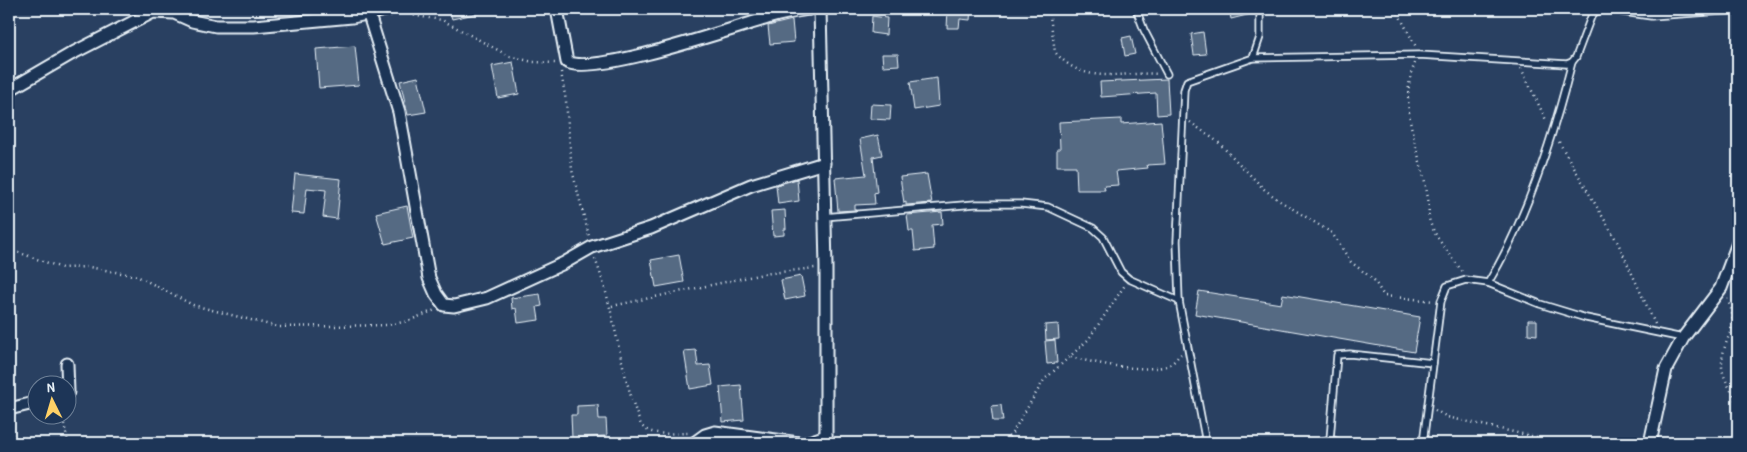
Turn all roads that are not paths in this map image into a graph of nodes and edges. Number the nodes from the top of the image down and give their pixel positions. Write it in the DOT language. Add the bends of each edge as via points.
graph roads {
  1 [pos="390,9"];
  2 [pos="557,9"];
  3 [pos="809,9"];
  4 [pos="820,9"];
  5 [pos="1136,9"];
  6 [pos="1260,9"];
  7 [pos="1738,10"];
  8 [pos="369,15"];
  9 [pos="1253,58"];
  10 [pos="1572,62"];
  11 [pos="1167,74"];
  12 [pos="9,90"];
  13 [pos="824,163"];
  14 [pos="824,217"];
  15 [pos="1738,243"];
  16 [pos="1488,283"];
  17 [pos="1178,300"];
  18 [pos="1683,338"];
  19 [pos="1433,363"];
  20 [pos="67,364"];
  21 [pos="67,374"];
  22 [pos="28,404"];
  23 [pos="9,409"];
  24 [pos="695,438"];
  25 [pos="1330,438"];
  26 [pos="826,440"];
  27 [pos="799,443"];
  28 [pos="806,443"];
  29 [pos="1206,443"];
  30 [pos="1316,443"];
  31 [pos="1341,443"];
  32 [pos="1423,443"];
  33 [pos="1650,443"];
  1 -- 8 [label="street"];
  2 -- 3 [label="street" via="567,62 580,66 644,54 731,31 772,16"];
  4 -- 13 [label="street"];
  5 -- 11 [label="lane"];
  6 -- 9 [label="lane" via="1260,37"];
  7 -- 10 [label="lane" via="1651,16 1602,9 1591,17"];
  8 -- 12 [label="street" via="237,26 203,24 174,13 153,12"];
  8 -- 13 [label="street" via="399,112 429,278 444,306 488,298 592,247 651,228 751,185"];
  9 -- 10 [label="lane" via="1419,55"];
  9 -- 17 [label="lane" via="1186,81 1177,240"];
  10 -- 16 [label="lane" via="1553,130 1508,251"];
  13 -- 14 [label="street"];
  14 -- 17 [label="lane" via="975,204 1048,207 1093,228 1129,280"];
  14 -- 26 [label="street"];
  15 -- 18 [label="street" via="1721,288"];
  16 -- 18 [label="lane" via="1586,318"];
  16 -- 19 [label="lane" via="1466,280 1447,286 1441,301"];
  17 -- 29 [label="lane"];
  18 -- 33 [label="street" via="1666,369"];
  19 -- 25 [label="lane" via="1337,355"];
  19 -- 32 [label="lane"];
  20 -- 21 [label="street"];
  22 -- 23 [label="street"];
  24 -- 27 [label="street" via="715,432"];
  25 -- 30 [label="lane"];
  25 -- 31 [label="lane"];
  26 -- 28 [label="street"];
}
